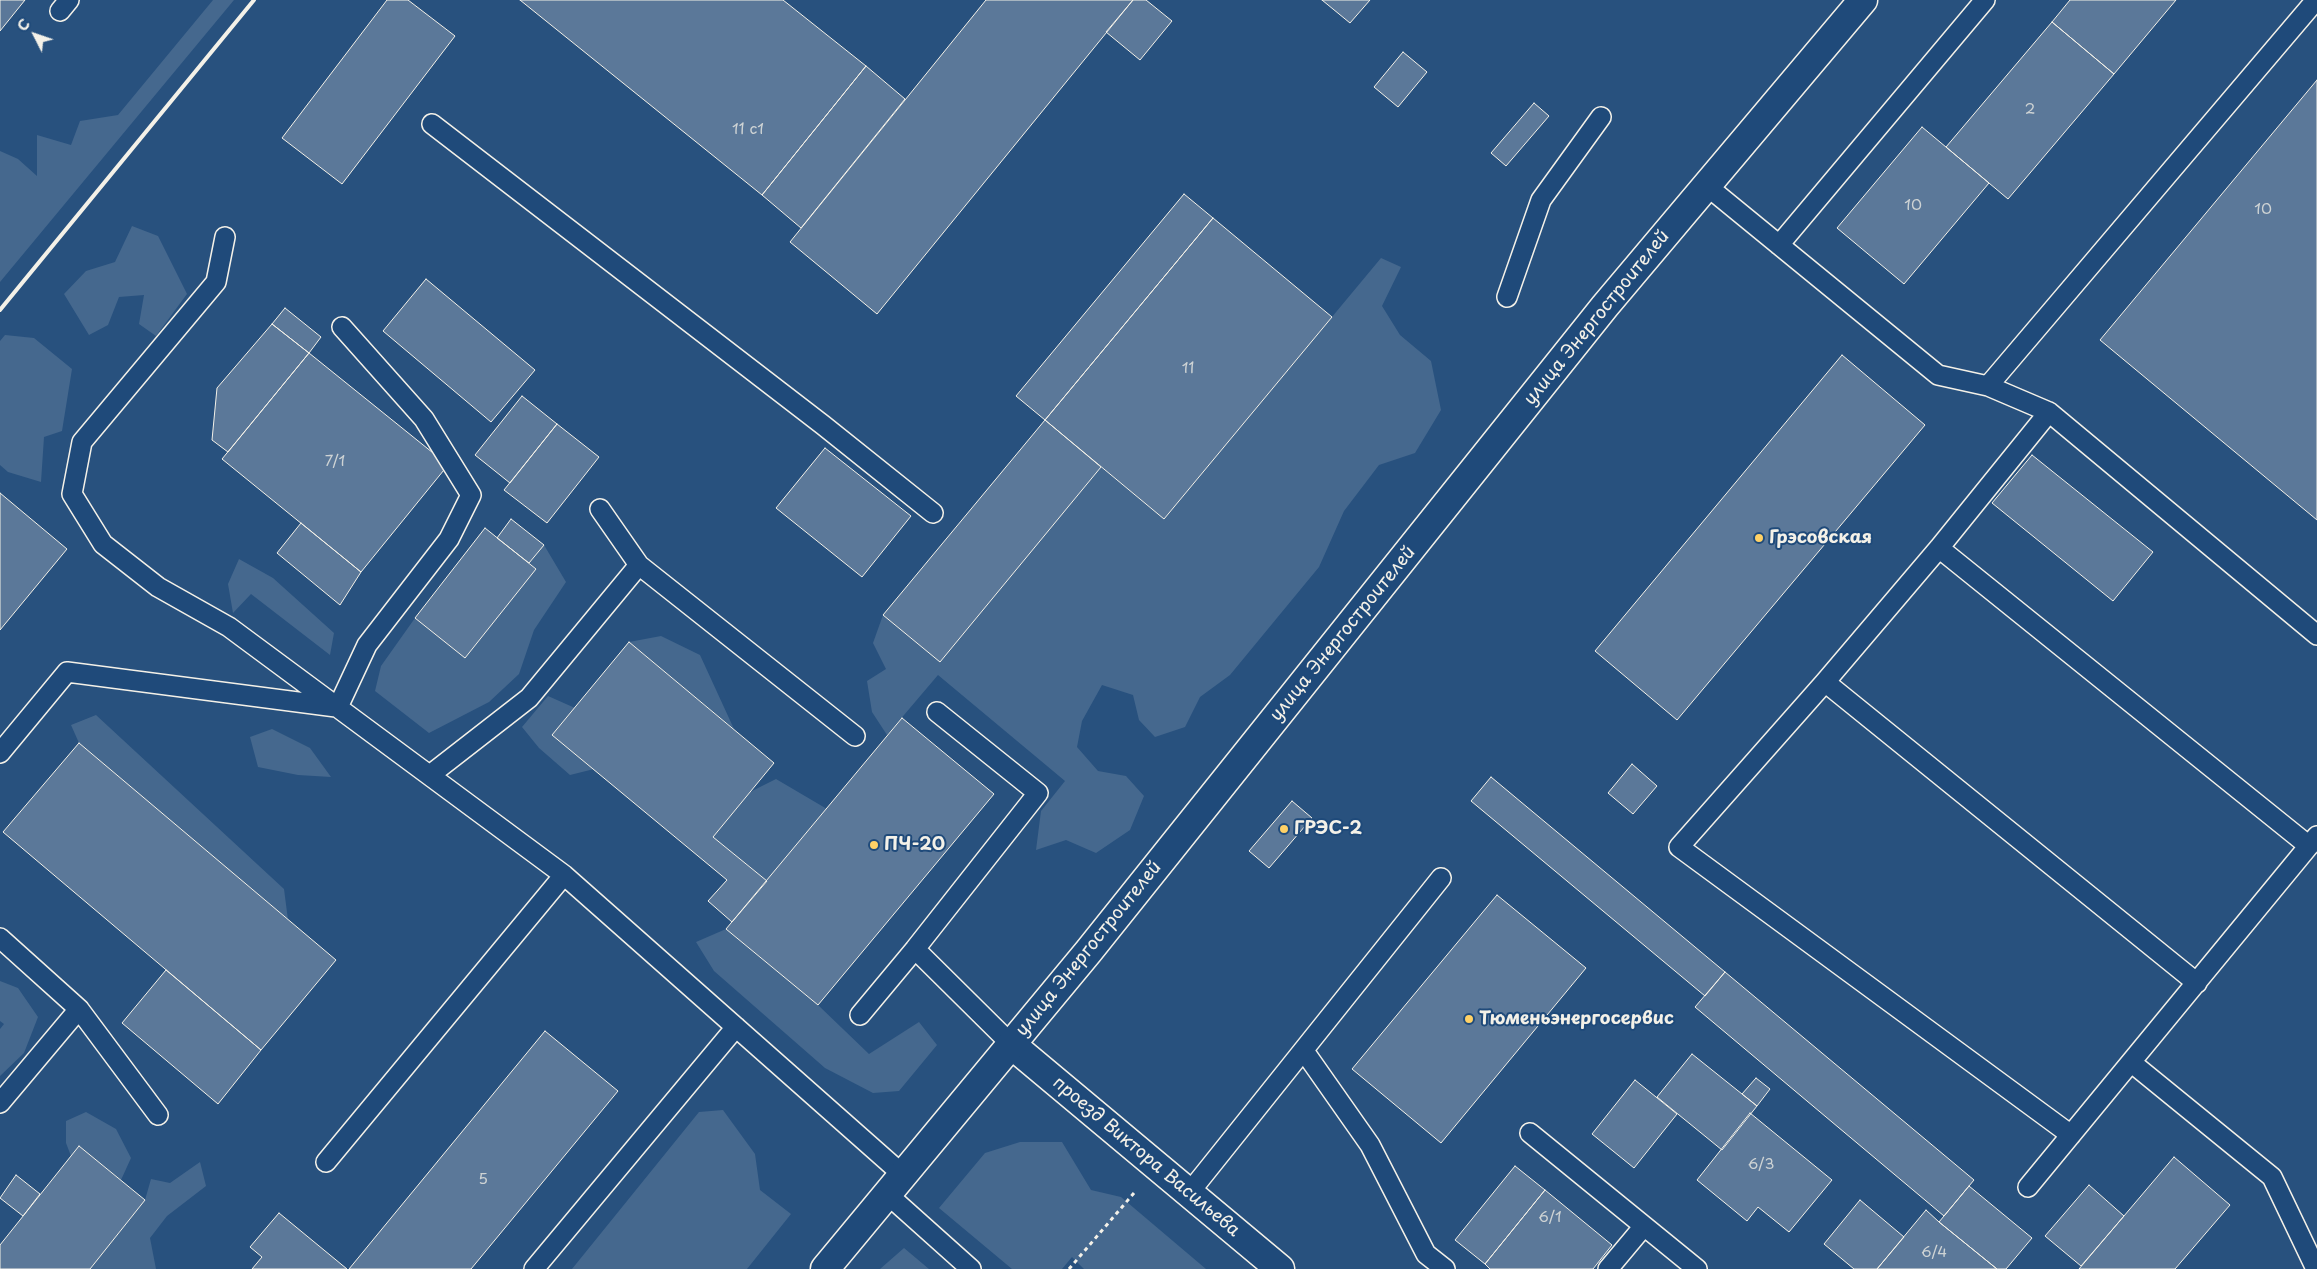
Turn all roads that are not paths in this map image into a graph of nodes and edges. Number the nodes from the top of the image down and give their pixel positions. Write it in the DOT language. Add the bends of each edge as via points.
graph roads {
  1 [pos="1863,0"];
  2 [pos="1985,0"];
  3 [pos="2316,0"];
  4 [pos="1601,117"];
  5 [pos="432,124"];
  6 [pos="1707,186"];
  7 [pos="225,237"];
  8 [pos="1779,245"];
  9 [pos="1507,297"];
  10 [pos="342,327"];
  11 [pos="1988,386"];
  12 [pos="2049,412"];
  13 [pos="600,508"];
  14 [pos="933,513"];
  15 [pos="1939,548"];
  16 [pos="639,565"];
  17 [pos="2317,636"];
  18 [pos="1825,682"];
  19 [pos="338,707"];
  20 [pos="937,712"];
  21 [pos="855,736"];
  22 [pos="0,753"];
  23 [pos="430,775"];
  24 [pos="2313,841"];
  25 [pos="564,875"];
  26 [pos="1442,878"];
  27 [pos="0,938"];
  28 [pos="915,949"];
  29 [pos="2197,983"];
  30 [pos="79,1009"];
  31 [pos="860,1015"];
  32 [pos="736,1027"];
  33 [pos="1012,1045"];
  34 [pos="1304,1051"];
  35 [pos="2132,1063"];
  36 [pos="0,1104"];
  37 [pos="158,1115"];
  38 [pos="1530,1134"];
  39 [pos="2071,1135"];
  40 [pos="326,1162"];
  41 [pos="894,1184"];
  42 [pos="2028,1187"];
  43 [pos="1189,1193"];
  44 [pos="1644,1226"];
  45 [pos="534,1269"];
  46 [pos="824,1269"];
  47 [pos="972,1269"];
  48 [pos="1280,1269"];
  49 [pos="1444,1269"];
  50 [pos="1608,1269"];
  51 [pos="1697,1269"];
  52 [pos="2316,1269"];
  1 -- 6 [label="main road, улица Энергостроителей"];
  2 -- 8 [label="lane"];
  3 -- 11 [label="lane"];
  4 -- 9 [label="lane" via="1541,200"];
  5 -- 14 [label="lane"];
  6 -- 8 [label="lane"];
  6 -- 33 [label="main road, улица Энергостроителей" via="1605,306"];
  7 -- 19 [label="lane" via="216,282 82,442 72,494 103,544 158,587 229,627"];
  8 -- 11 [label="lane" via="1938,375"];
  10 -- 19 [label="lane" via="424,419 471,495 449,539 367,645"];
  11 -- 12 [label="lane"];
  12 -- 15 [label="lane"];
  12 -- 17 [label="lane"];
  13 -- 16 [label="lane"];
  15 -- 18 [label="lane"];
  15 -- 24 [label="lane"];
  16 -- 21 [label="lane"];
  16 -- 23 [label="lane" via="529,698"];
  18 -- 29 [label="lane"];
  18 -- 39 [label="lane" via="1678,847"];
  19 -- 22 [label="lane" via="67,672"];
  19 -- 23 [label="lane"];
  20 -- 28 [label="lane" via="1038,793"];
  23 -- 25 [label="lane"];
  24 -- 29 [label="lane"];
  25 -- 32 [label="lane"];
  25 -- 40 [label="lane"];
  26 -- 34 [label="lane"];
  27 -- 30 [label="lane"];
  28 -- 31 [label="lane"];
  28 -- 33 [label="lane"];
  29 -- 35 [label="lane"];
  30 -- 36 [label="lane"];
  30 -- 37 [label="lane"];
  32 -- 41 [label="lane"];
  32 -- 45 [label="lane"];
  33 -- 41 [label="main road, улица Энергостроителей"];
  33 -- 43 [label="main road, проезд Виктора Васильева"];
  34 -- 43 [label="lane"];
  34 -- 49 [label="lane" via="1370,1145 1426,1254"];
  35 -- 39 [label="lane"];
  35 -- 52 [label="lane" via="2272,1177"];
  38 -- 44 [label="lane"];
  39 -- 42 [label="lane"];
  41 -- 46 [label="main road, улица Энергостроителей"];
  41 -- 47 [label="lane"];
  43 -- 48 [label="main road, проезд Виктора Васильева"];
  44 -- 50 [label="lane"];
  44 -- 51 [label="lane"];
}
